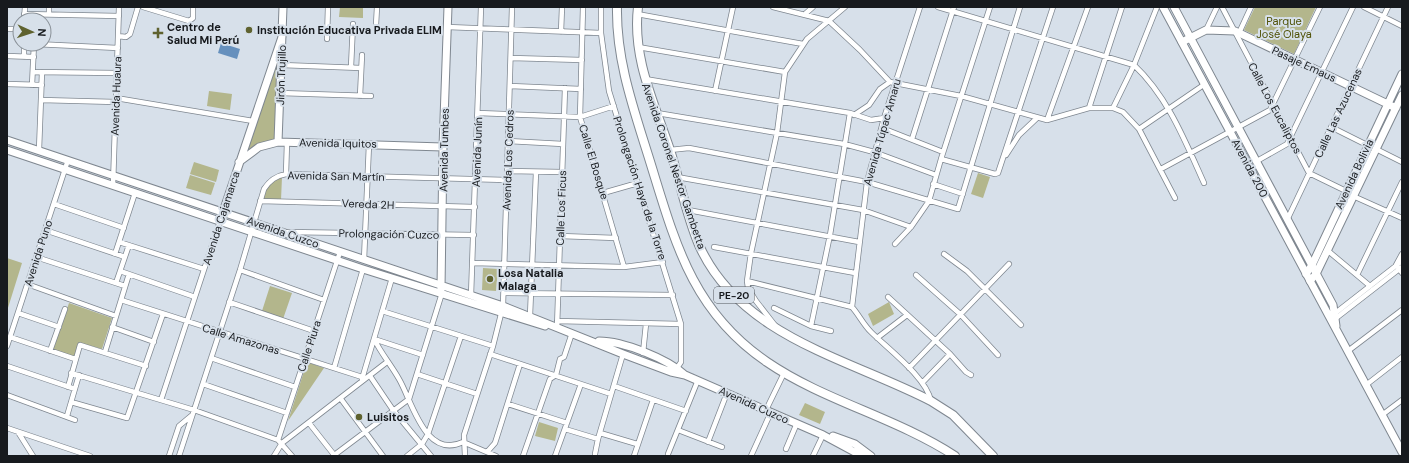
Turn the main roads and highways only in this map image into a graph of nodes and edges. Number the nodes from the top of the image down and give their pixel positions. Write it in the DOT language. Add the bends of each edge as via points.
graph roads {
  1 [pos="617,7"];
  2 [pos="638,10"];
  3 [pos="955,456"];
  4 [pos="993,456"];
  1 -- 3 [label="highway, Avenida Coronel Nestor Gambetta / PE-20" via="618,41 627,84 670,228 686,268 718,318 745,346 784,373 897,424"];
  2 -- 4 [label="highway, Avenida Coronel Nestor Gambetta / PE-20" via="638,47 645,79 699,245 716,273 734,295 779,332 931,401 953,415"];
}
